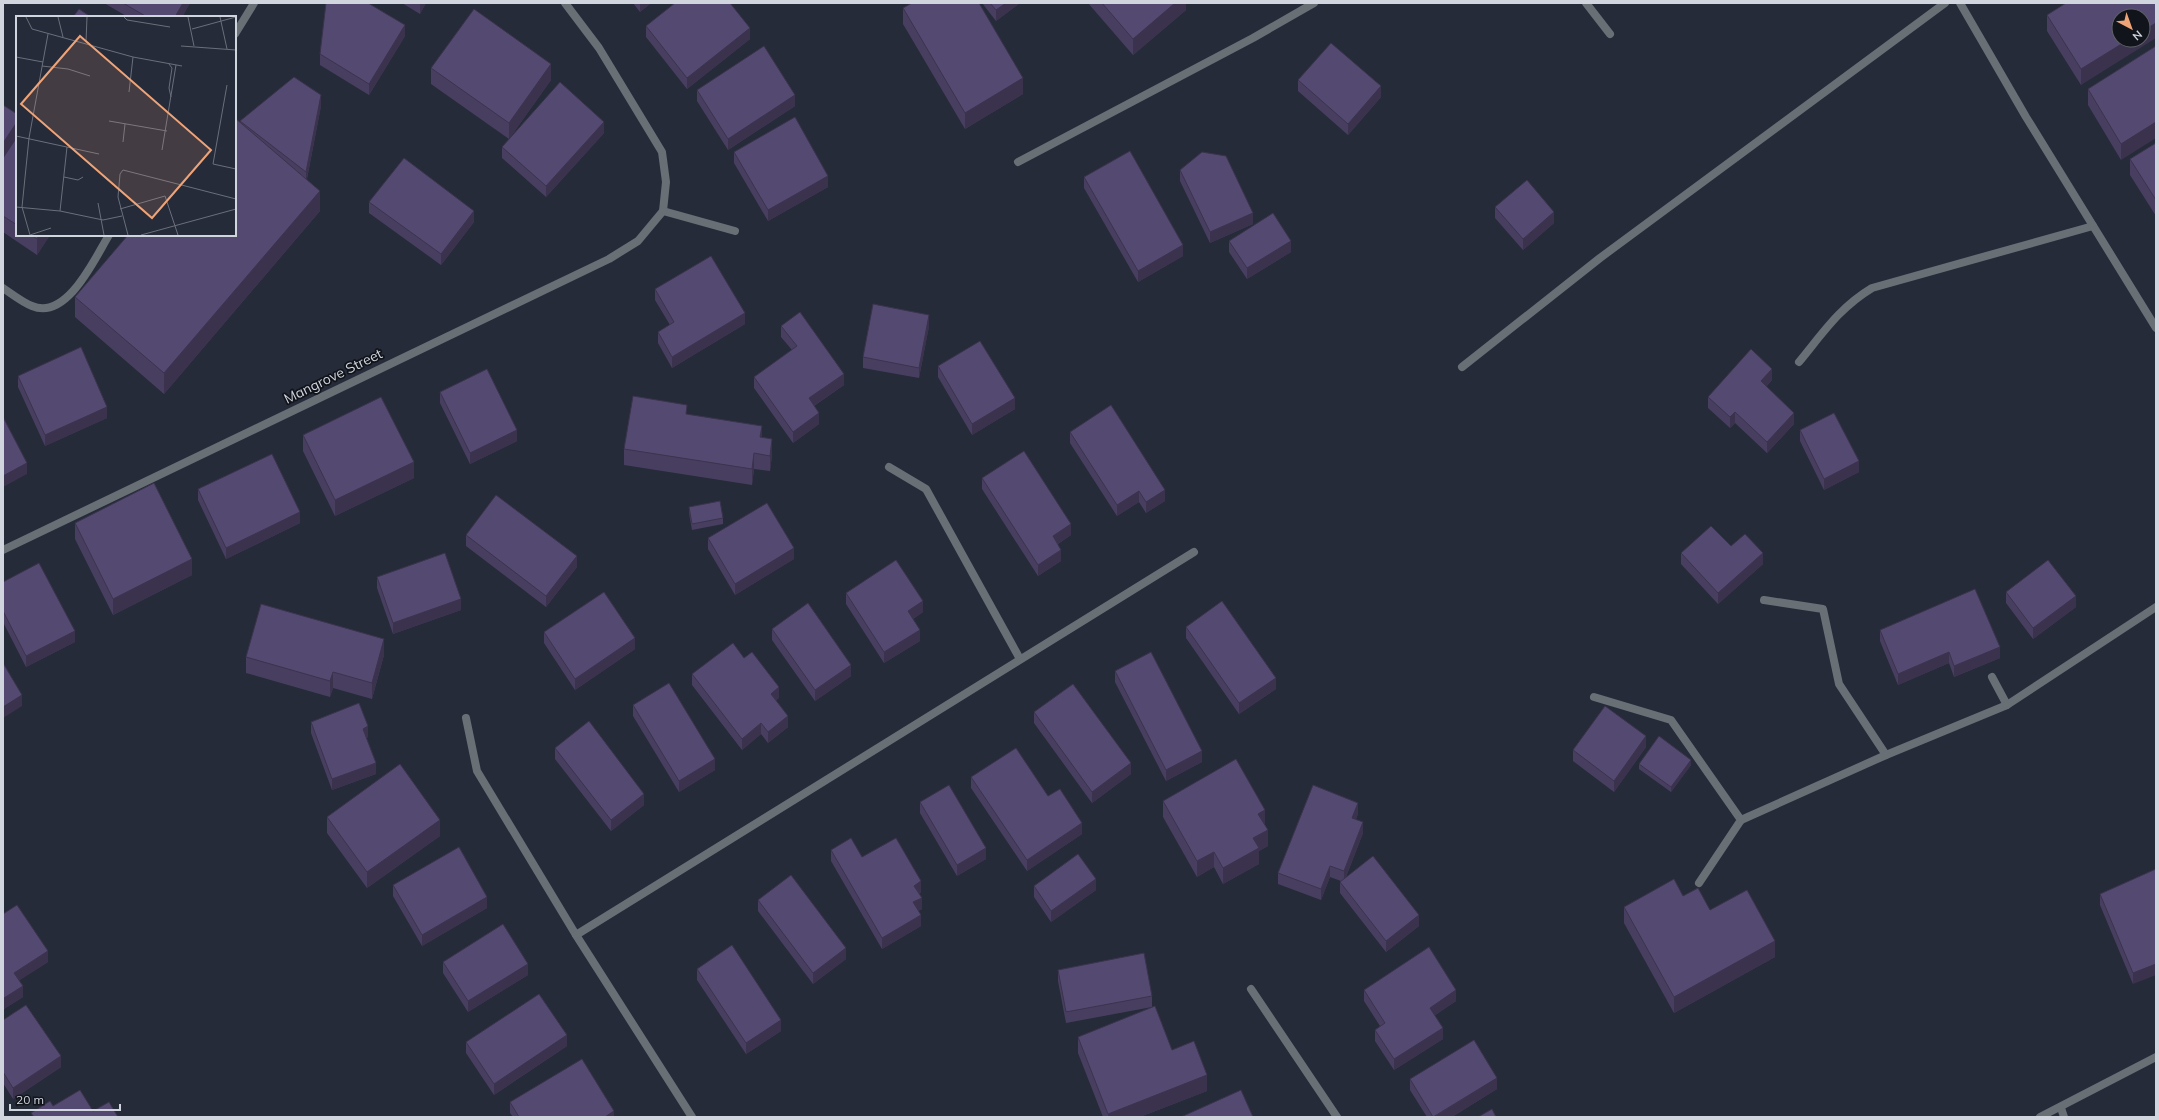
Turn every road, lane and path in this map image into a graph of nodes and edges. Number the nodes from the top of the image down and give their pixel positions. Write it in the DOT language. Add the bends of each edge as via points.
graph roads {
  1 [pos="254,3"];
  2 [pos="565,3"];
  3 [pos="1314,3"];
  4 [pos="1586,3"];
  5 [pos="1945,3"];
  6 [pos="1960,3"];
  7 [pos="236,32"];
  8 [pos="1610,34"];
  9 [pos="1018,162"];
  10 [pos="663,211"];
  11 [pos="2093,226"];
  12 [pos="735,231"];
  13 [pos="108,236"];
  14 [pos="3,288"];
  15 [pos="2156,328"];
  16 [pos="1799,362"];
  17 [pos="1462,367"];
  18 [pos="889,467"];
  19 [pos="3,550"];
  20 [pos="1194,552"];
  21 [pos="1764,600"];
  22 [pos="2156,607"];
  23 [pos="1020,659"];
  24 [pos="1992,677"];
  25 [pos="1594,697"];
  26 [pos="2007,705"];
  27 [pos="466,718"];
  28 [pos="1886,755"];
  29 [pos="1741,820"];
  30 [pos="1699,883"];
  31 [pos="576,935"];
  32 [pos="1251,989"];
  33 [pos="2156,1057"];
  34 [pos="2060,1108"];
  35 [pos="692,1117"];
  36 [pos="1337,1117"];
  37 [pos="2040,1117"];
  38 [pos="2064,1117"];
  1 -- 7 [label="street"];
  2 -- 10 [label="street" via="599,48 662,152 666,182"];
  3 -- 9 [label="street"];
  4 -- 8 [label="street"];
  5 -- 17 [label="street" via="1600,258"];
  6 -- 11 [label="street"];
  10 -- 12 [label="street"];
  10 -- 19 [label="street, Mangrove Street" via="638,241 609,259"];
  11 -- 15 [label="street"];
  11 -- 16 [label="street" via="1872,288 1847,305"];
  13 -- 14 [label="street" via="75,289 57,305 33,307"];
  18 -- 23 [label="street" via="926,489"];
  20 -- 23 [label="street"];
  21 -- 28 [label="street" via="1823,609 1838,684"];
  22 -- 26 [label="street"];
  23 -- 31 [label="street"];
  24 -- 26 [label="street"];
  25 -- 29 [label="street" via="1671,720"];
  26 -- 28 [label="street"];
  27 -- 31 [label="street" via="477,772"];
  28 -- 29 [label="street"];
  29 -- 30 [label="street"];
  31 -- 35 [label="street"];
  32 -- 36 [label="street"];
  33 -- 34 [label="street"];
  34 -- 37 [label="street"];
  34 -- 38 [label="street"];
}
